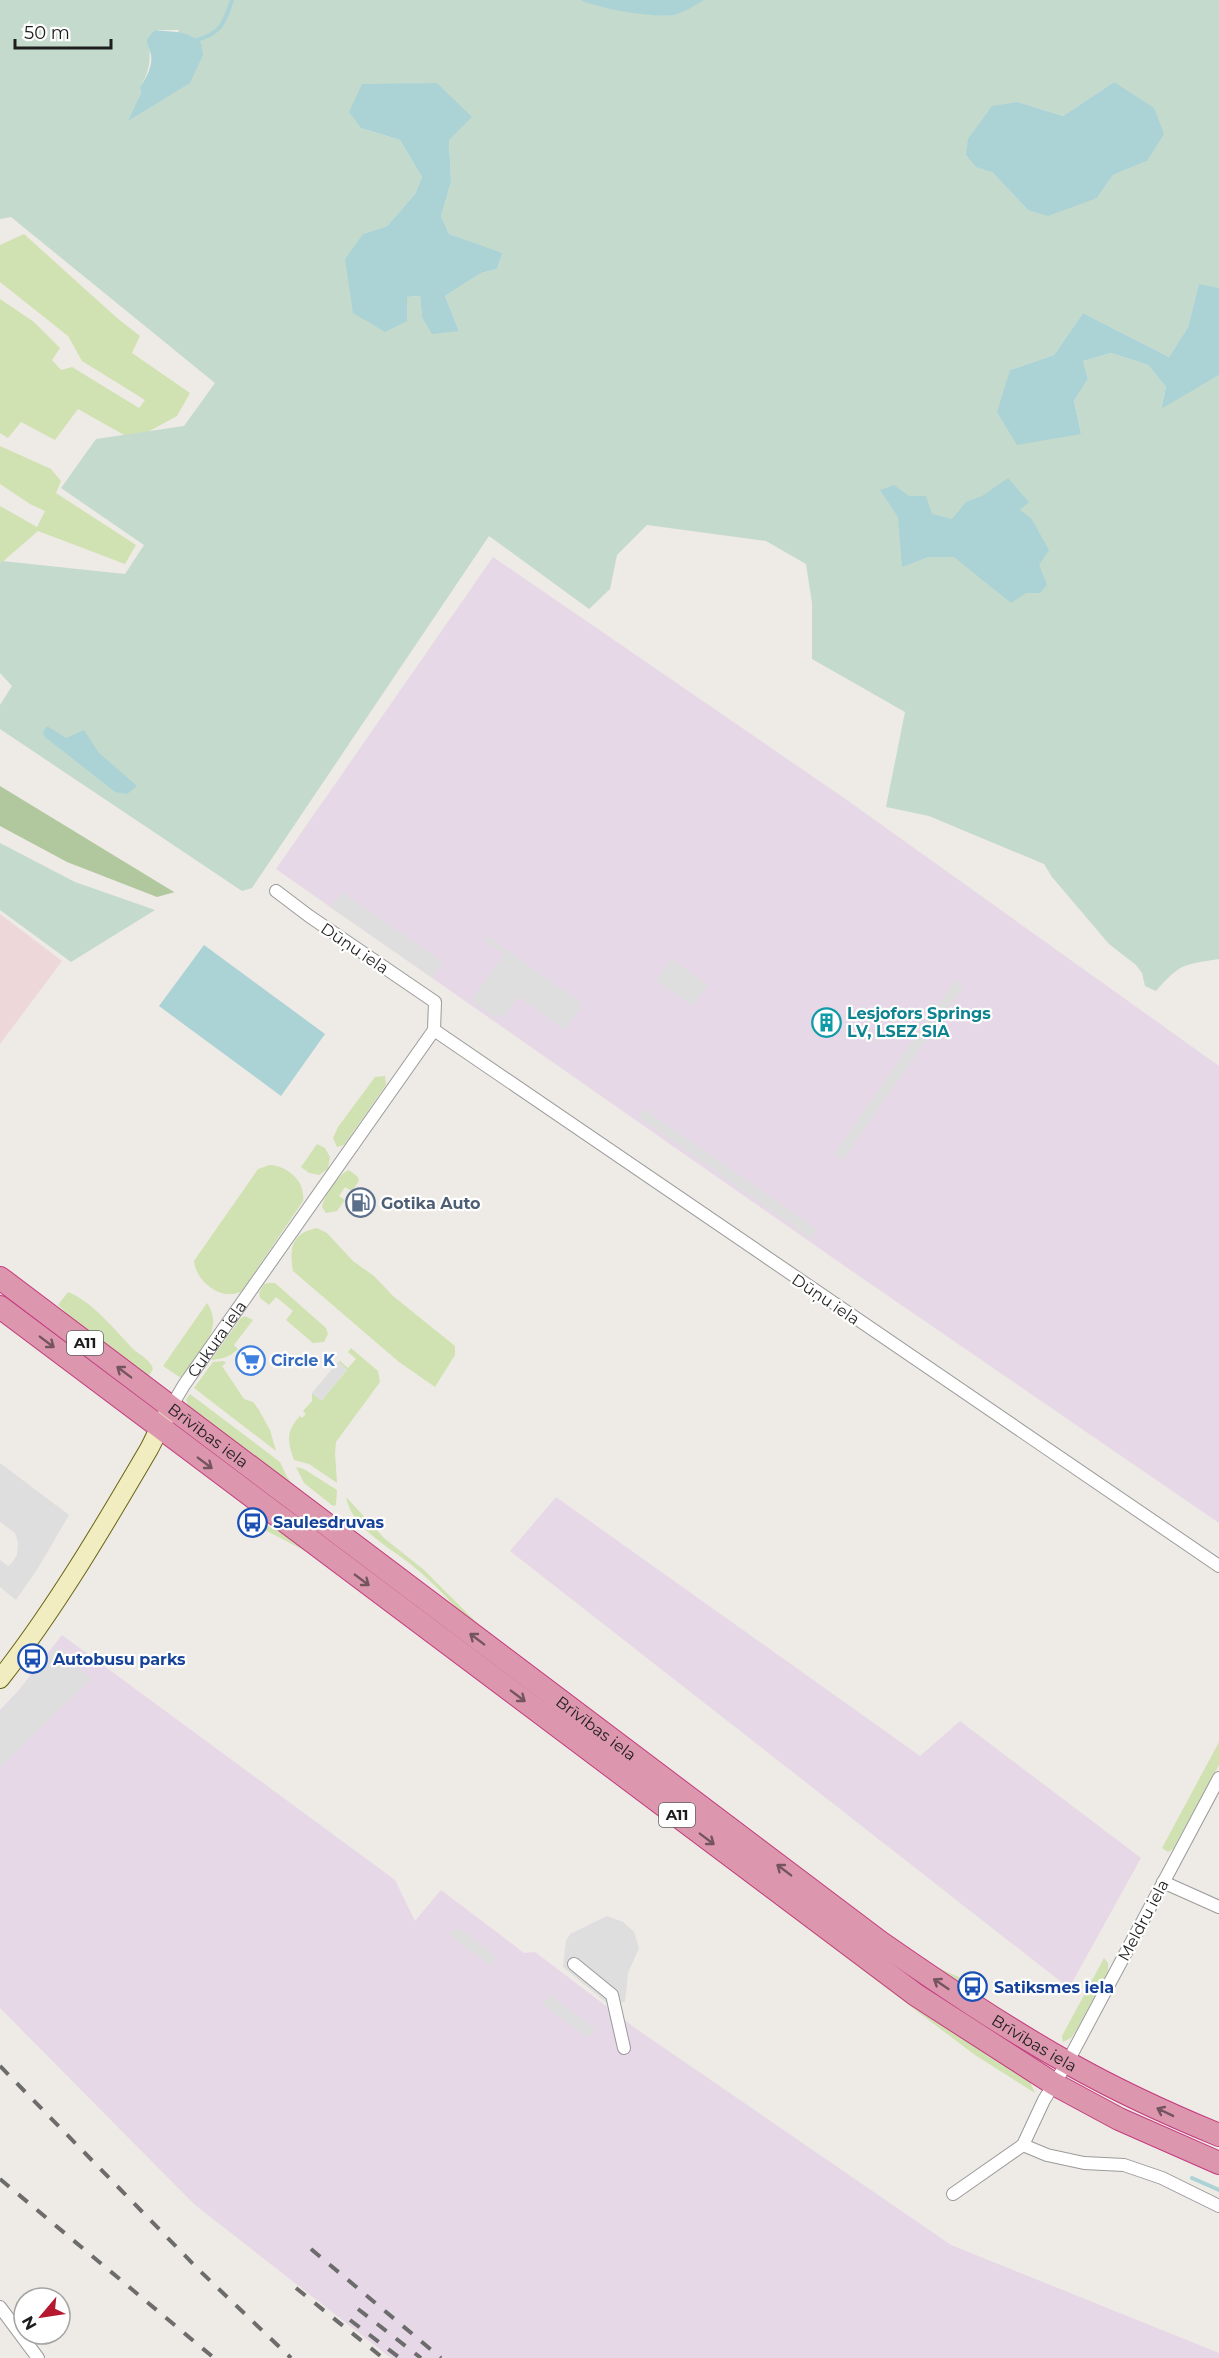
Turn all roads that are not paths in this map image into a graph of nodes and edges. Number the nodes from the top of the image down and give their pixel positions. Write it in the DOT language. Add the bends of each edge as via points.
graph roads {
  1 [pos="276,891"];
  2 [pos="434,1030"];
  3 [pos="0,1278"];
  4 [pos="0,1307"];
  5 [pos="171,1407"];
  6 [pos="159,1428"];
  7 [pos="1219,1566"];
  8 [pos="0,1679"];
  9 [pos="1219,1778"];
  10 [pos="1163,1881"];
  11 [pos="1219,1907"];
  12 [pos="574,1964"];
  13 [pos="624,2048"];
  14 [pos="1067,2062"];
  15 [pos="1054,2084"];
  16 [pos="1219,2135"];
  17 [pos="1023,2145"];
  18 [pos="1219,2163"];
  19 [pos="953,2194"];
  20 [pos="1219,2206"];
  21 [pos="0,2307"];
  22 [pos="38,2358"];
  1 -- 2 [label="street, Dūņu iela" via="435,1002"];
  2 -- 5 [label="street, Cukura iela"];
  2 -- 7 [label="street, Dūņu iela"];
  5 -- 3 [label="highway, Brīvības iela / A11, one-way"];
  4 -- 6 [label="highway, Brīvības iela / A11, one-way"];
  5 -- 6 [label="main road, Cukura iela"];
  14 -- 5 [label="highway, Brīvības iela / A11, one-way" via="880,1942"];
  6 -- 8 [label="main road, Cukura iela" via="87,1550"];
  6 -- 15 [label="highway, Brīvības iela / A11, one-way" via="916,1995"];
  9 -- 10 [label="street, Meldru iela"];
  10 -- 11 [label="street"];
  10 -- 14 [label="street, Meldru iela"];
  12 -- 13 [label="street" via="612,1995"];
  14 -- 15 [label="street, Meldru iela"];
  16 -- 14 [label="highway, Brīvības iela / A11, one-way"];
  15 -- 17 [label="street, Meldru iela"];
  15 -- 18 [label="highway, Brīvības iela / A11"];
  17 -- 19 [label="street"];
  17 -- 20 [label="street" via="1084,2163 1124,2165 1162,2178"];
  21 -- 22 [label="street"];
}
